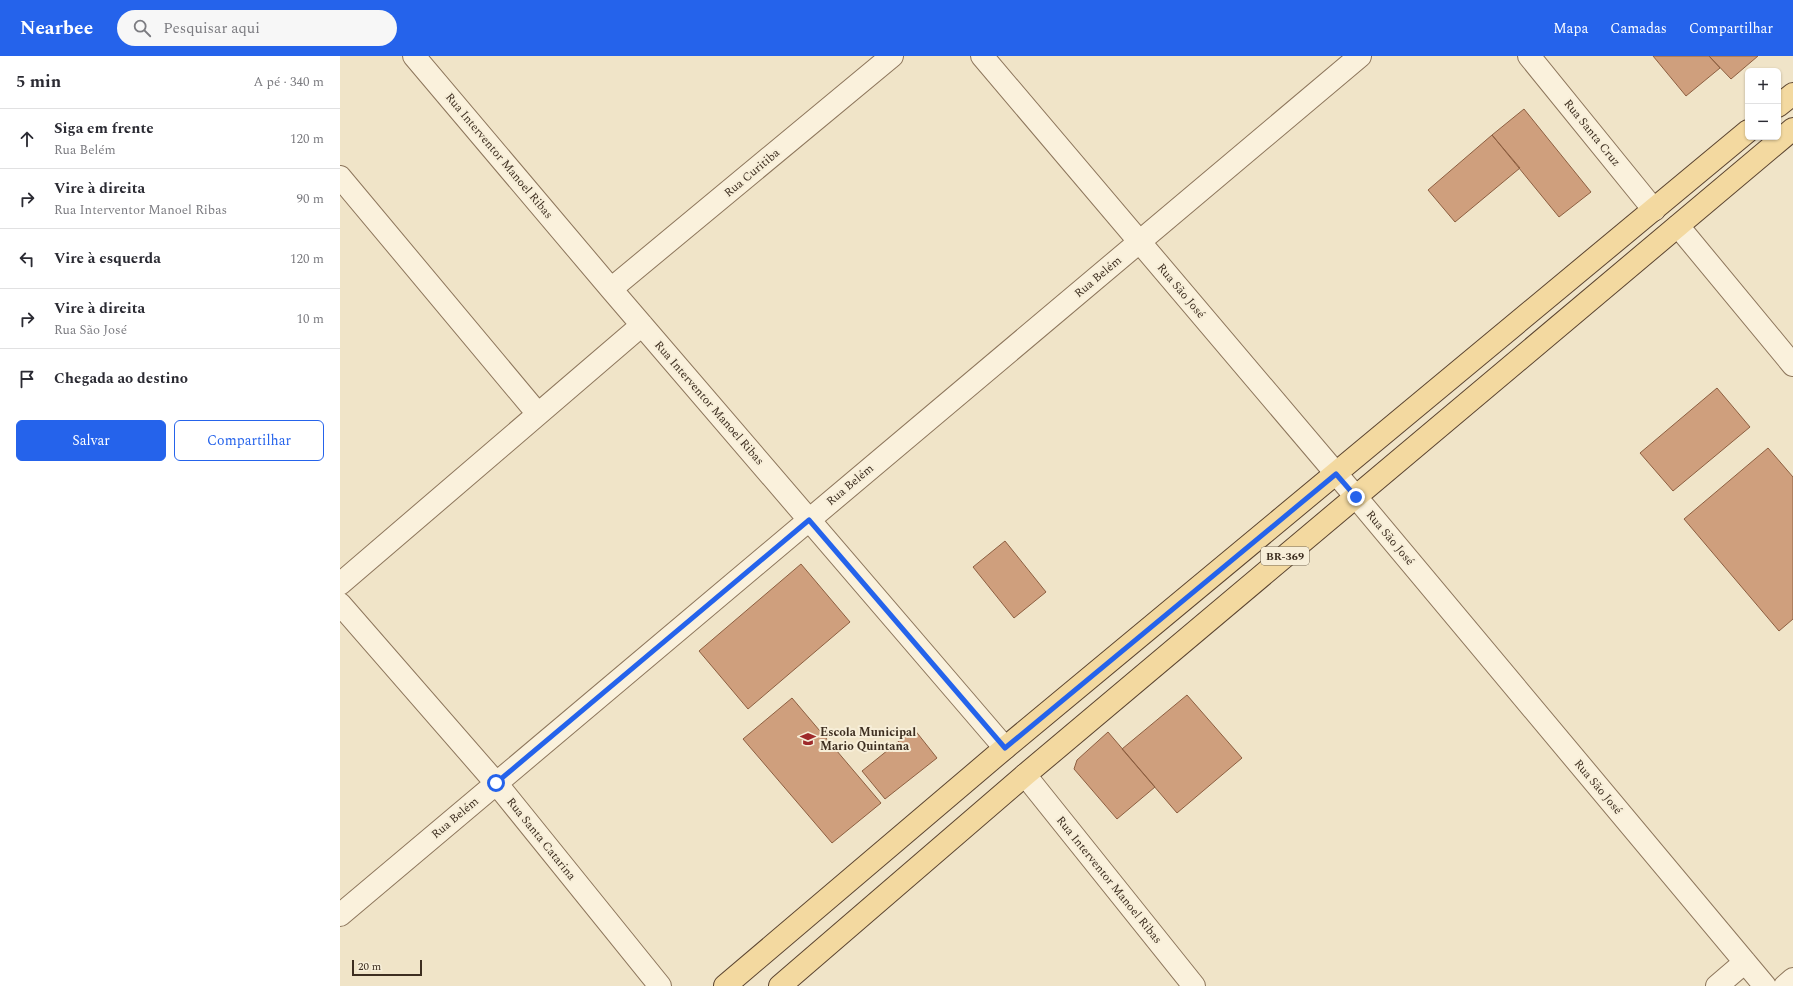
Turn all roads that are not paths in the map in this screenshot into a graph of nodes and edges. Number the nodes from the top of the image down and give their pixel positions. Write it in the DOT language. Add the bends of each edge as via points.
graph roads {
  1 [pos="415,56"];
  2 [pos="892,56"];
  3 [pos="982,56"];
  4 [pos="1360,56"];
  5 [pos="1529,56"];
  6 [pos="1793,94"];
  7 [pos="1780,104"];
  8 [pos="1793,129"];
  9 [pos="1745,134"];
  10 [pos="340,177"];
  11 [pos="1654,210"];
  12 [pos="1678,226"];
  13 [pos="1139,242"];
  14 [pos="611,290"];
  15 [pos="642,325"];
  16 [pos="1793,365"];
  17 [pos="538,414"];
  18 [pos="1336,474"];
  19 [pos="1356,497"];
  20 [pos="809,520"];
  21 [pos="340,584"];
  22 [pos="340,604"];
  23 [pos="1005,748"];
  24 [pos="1025,775"];
  25 [pos="496,783"];
  26 [pos="340,915"];
  27 [pos="1745,962"];
  28 [pos="1793,979"];
  29 [pos="660,986"];
  30 [pos="725,986"];
  31 [pos="780,986"];
  32 [pos="1194,986"];
  33 [pos="1717,986"];
  34 [pos="1765,986"];
  35 [pos="1785,986"];
  1 -- 14 [label="street, Rua Interventor Manoel Ribas"];
  2 -- 14 [label="street, Rua Curitiba"];
  3 -- 13 [label="street, Rua São José"];
  4 -- 13 [label="street, Rua Belém"];
  5 -- 11 [label="street, Rua Santa Cruz"];
  6 -- 7 [label="main road"];
  8 -- 12 [label="main road, BR-369"];
  9 -- 11 [label="main road, BR-369"];
  10 -- 17 [label="street"];
  11 -- 18 [label="main road, BR-369"];
  12 -- 16 [label="street"];
  12 -- 19 [label="main road, BR-369"];
  13 -- 18 [label="street, Rua São José"];
  13 -- 20 [label="street, Rua Belém"];
  14 -- 15 [label="street, Rua Interventor Manoel Ribas"];
  15 -- 17 [label="street"];
  15 -- 20 [label="street, Rua Interventor Manoel Ribas"];
  17 -- 21 [label="street"];
  18 -- 19 [label="street, Rua São José"];
  18 -- 23 [label="main road, BR-369"];
  19 -- 24 [label="main road, BR-369"];
  19 -- 27 [label="street, Rua São José"];
  20 -- 23 [label="street, Rua Interventor Manoel Ribas"];
  20 -- 25 [label="street, Rua Belém"];
  22 -- 25 [label="street, Rua Santa Catarina"];
  23 -- 30 [label="main road, BR-369"];
  24 -- 31 [label="main road, BR-369"];
  24 -- 32 [label="street, Rua Interventor Manoel Ribas"];
  25 -- 26 [label="street, Rua Belém"];
  25 -- 29 [label="street, Rua Santa Catarina"];
  27 -- 33 [label="street"];
  27 -- 34 [label="street, Rua São José"];
  28 -- 35 [label="street"];
}
